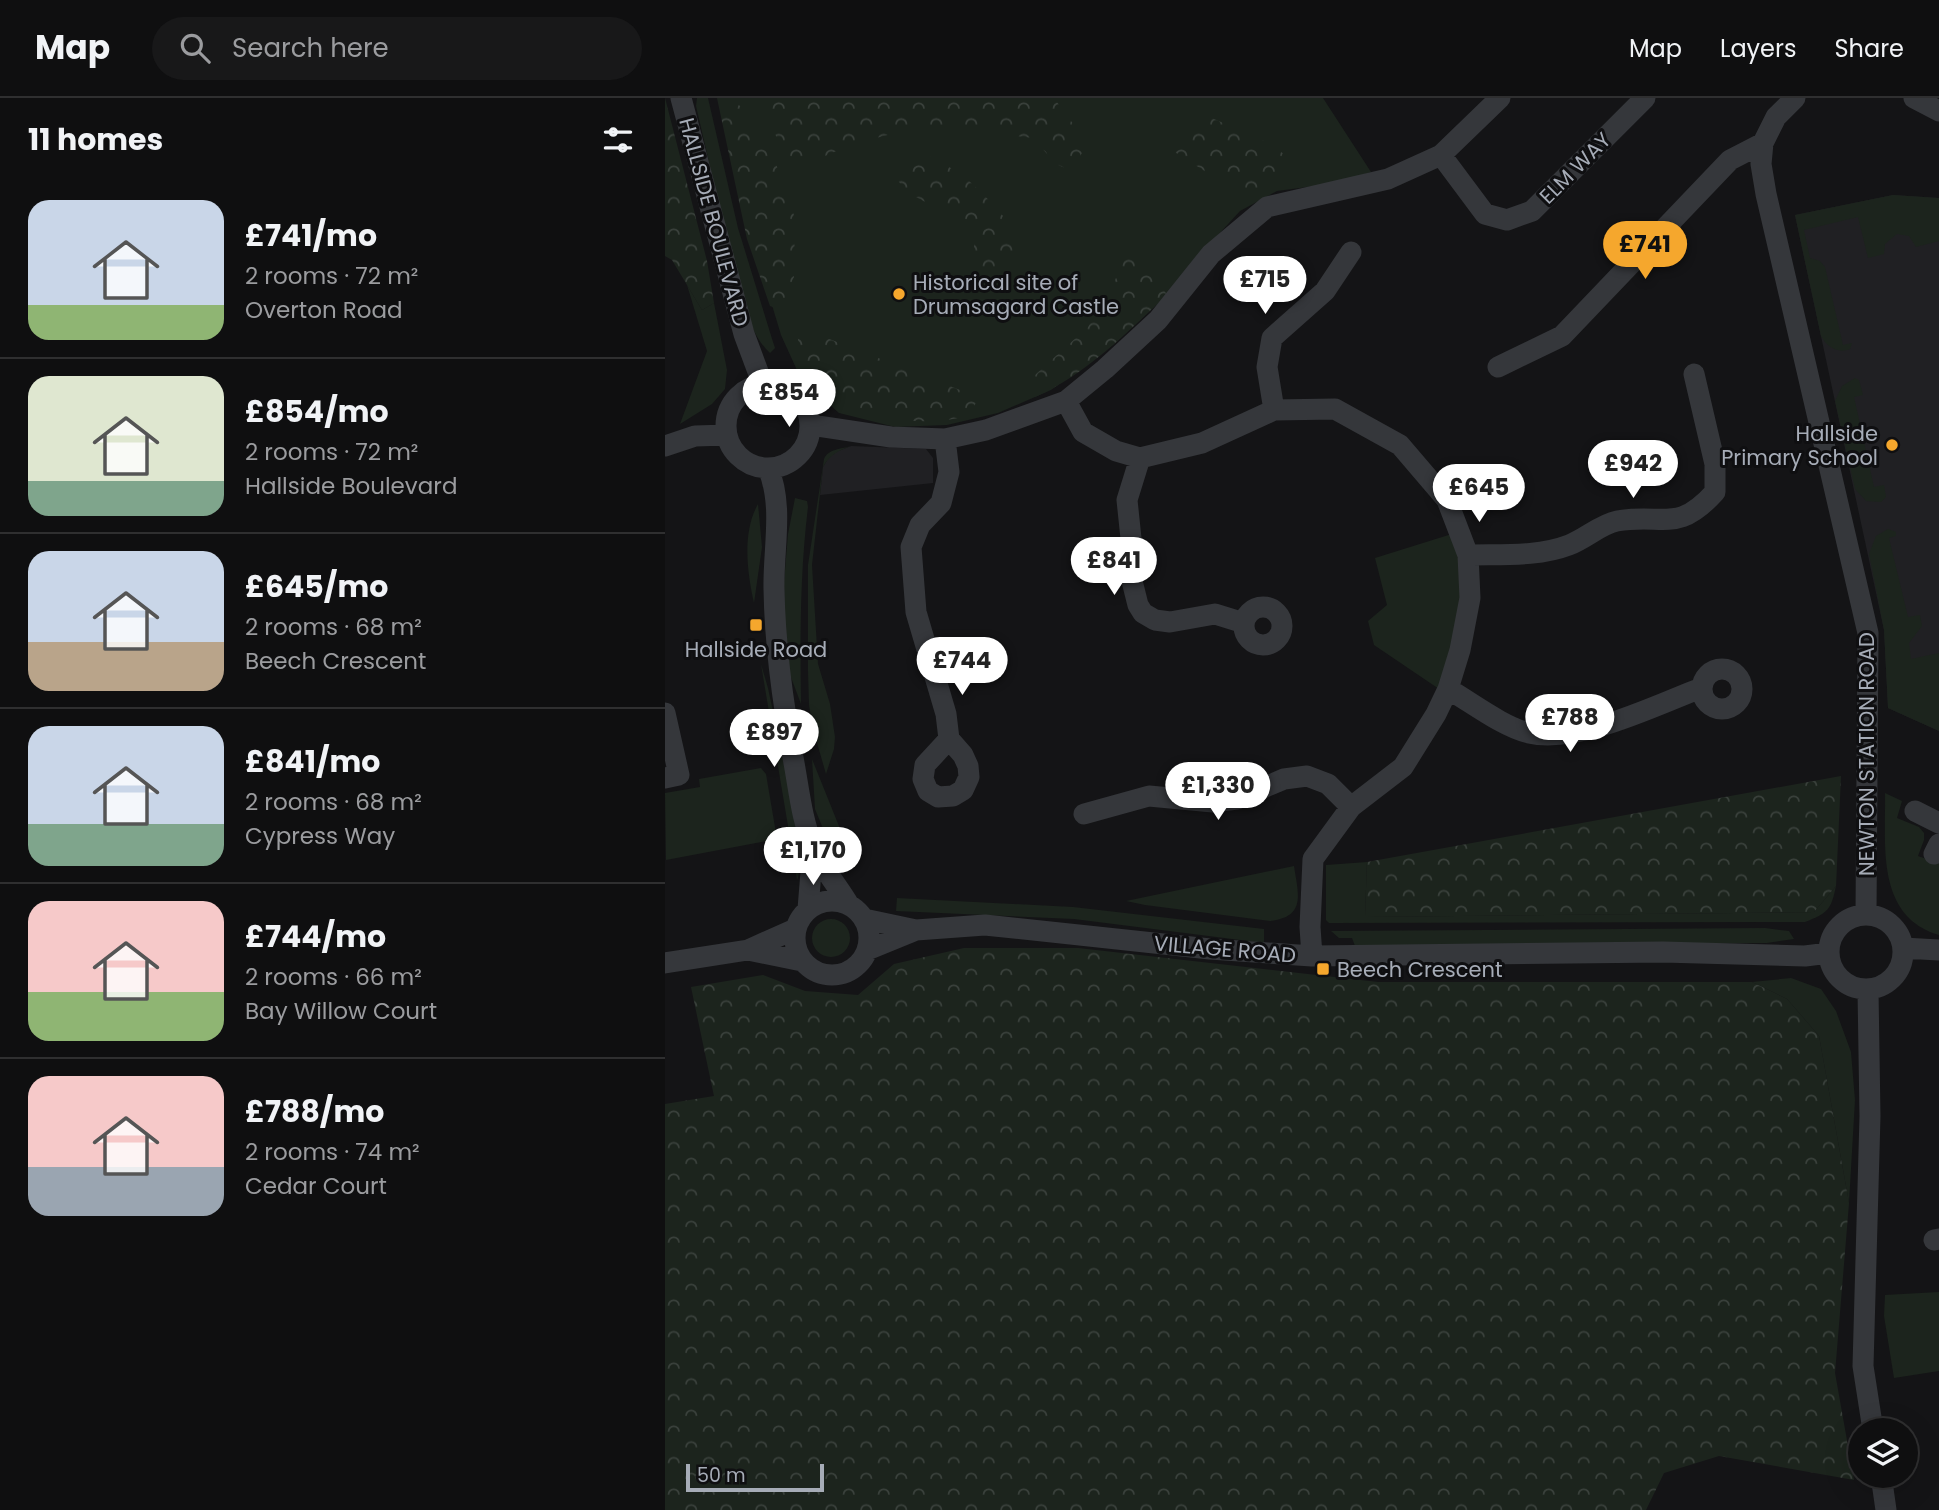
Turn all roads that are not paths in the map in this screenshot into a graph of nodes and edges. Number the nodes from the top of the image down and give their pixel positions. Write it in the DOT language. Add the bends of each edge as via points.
graph roads {
  1 [pos="681,98"];
  2 [pos="1645,98"];
  3 [pos="1795,98"];
  4 [pos="1914,98"];
  5 [pos="1498,99"];
  6 [pos="1939,111"];
  7 [pos="1763,144"];
  8 [pos="1441,155"];
  9 [pos="1351,252"];
  10 [pos="1498,367"];
  11 [pos="1693,374"];
  12 [pos="763,385"];
  13 [pos="1066,401"];
  14 [pos="1274,410"];
  15 [pos="811,425"];
  16 [pos="727,435"];
  17 [pos="945,439"];
  18 [pos="665,446"];
  19 [pos="1140,458"];
  20 [pos="768,468"];
  21 [pos="1468,555"];
  22 [pos="1244,623"];
  23 [pos="1701,688"];
  24 [pos="1448,689"];
  25 [pos="665,713"];
  26 [pos="949,739"];
  27 [pos="665,778"];
  28 [pos="1351,807"];
  29 [pos="1915,811"];
  30 [pos="1084,814"];
  31 [pos="1939,823"];
  32 [pos="813,847"];
  33 [pos="808,909"];
  34 [pos="857,912"];
  35 [pos="1866,915"];
  36 [pos="795,929"];
  37 [pos="916,930"];
  38 [pos="1903,948"];
  39 [pos="748,950"];
  40 [pos="867,950"];
  41 [pos="1939,950"];
  42 [pos="1829,953"];
  43 [pos="1312,956"];
  44 [pos="802,961"];
  45 [pos="665,963"];
  46 [pos="1868,990"];
  47 [pos="1871,1418"];
  48 [pos="1883,1488"];
  49 [pos="1886,1510"];
  1 -- 12 [label="street, HALLSIDE BOULEVARD" via="744,334"];
  2 -- 8 [label="street, ELM WAY" via="1532,211 1507,220 1485,214"];
  3 -- 7 [label="street" via="1776,117"];
  4 -- 6 [label="street"];
  5 -- 8 [label="street"];
  7 -- 10 [label="street" via="1730,160 1562,336"];
  7 -- 35 [label="street, NEWTON STATION ROAD" via="1766,194 1868,633"];
  8 -- 13 [label="street" via="1388,180 1266,207 1211,254 1158,320"];
  9 -- 14 [label="street" via="1325,291 1272,338 1267,367"];
  11 -- 21 [label="street" via="1715,464 1715,492 1699,510 1674,520 1615,521 1543,553"];
  12 -- 15 [label="street" via="786,388 796,395"];
  12 -- 16 [label="street" via="750,389 730,408"];
  13 -- 17 [label="street" via="986,430"];
  13 -- 19 [label="street" via="1083,432 1116,451"];
  14 -- 19 [label="street" via="1202,443"];
  14 -- 21 [label="street" via="1335,409 1400,445 1447,500"];
  15 -- 17 [label="street" via="891,437"];
  15 -- 20 [label="street" via="801,453 780,467"];
  16 -- 18 [label="street" via="695,436"];
  16 -- 20 [label="street" via="742,459"];
  17 -- 26 [label="street" via="949,472 941,503 920,525 911,547 916,612"];
  19 -- 22 [label="street" via="1127,500 1137,604 1155,620 1215,614"];
  20 -- 32 [label="street" via="775,485 777,513 773,579 779,682"];
  21 -- 24 [label="street" via="1470,598"];
  23 -- 24 [label="street" via="1609,723 1557,736 1527,733"];
  24 -- 28 [label="street" via="1403,767"];
  25 -- 27 [label="street" via="679,775"];
  28 -- 30 [label="street" via="1328,784 1307,776 1284,779 1237,799 1213,802 1149,796"];
  28 -- 43 [label="street" via="1313,859"];
  29 -- 31 [label="street"];
  32 -- 33 [label="street"];
  32 -- 34 [label="street"];
  33 -- 34 [label="street" via="835,901"];
  33 -- 36 [label="street"];
  34 -- 37 [label="street, VILLAGE ROAD"];
  34 -- 40 [label="street" via="869,934"];
  35 -- 38 [label="street" via="1895,929"];
  35 -- 42 [label="street" via="1841,925"];
  36 -- 39 [label="street"];
  36 -- 44 [label="street" via="795,946"];
  37 -- 40 [label="street, VILLAGE ROAD"];
  37 -- 43 [label="street, VILLAGE ROAD" via="985,925"];
  38 -- 41 [label="street"];
  38 -- 46 [label="street" via="1898,972 1890,981"];
  39 -- 44 [label="street"];
  39 -- 45 [label="street"];
  40 -- 44 [label="street" via="844,973 821,974"];
  42 -- 43 [label="street, VILLAGE ROAD"];
  42 -- 46 [label="street" via="1831,965 1845,983"];
  46 -- 47 [label="street" via="1870,1116 1863,1366"];
  48 -- 49 [label="street"];
}
